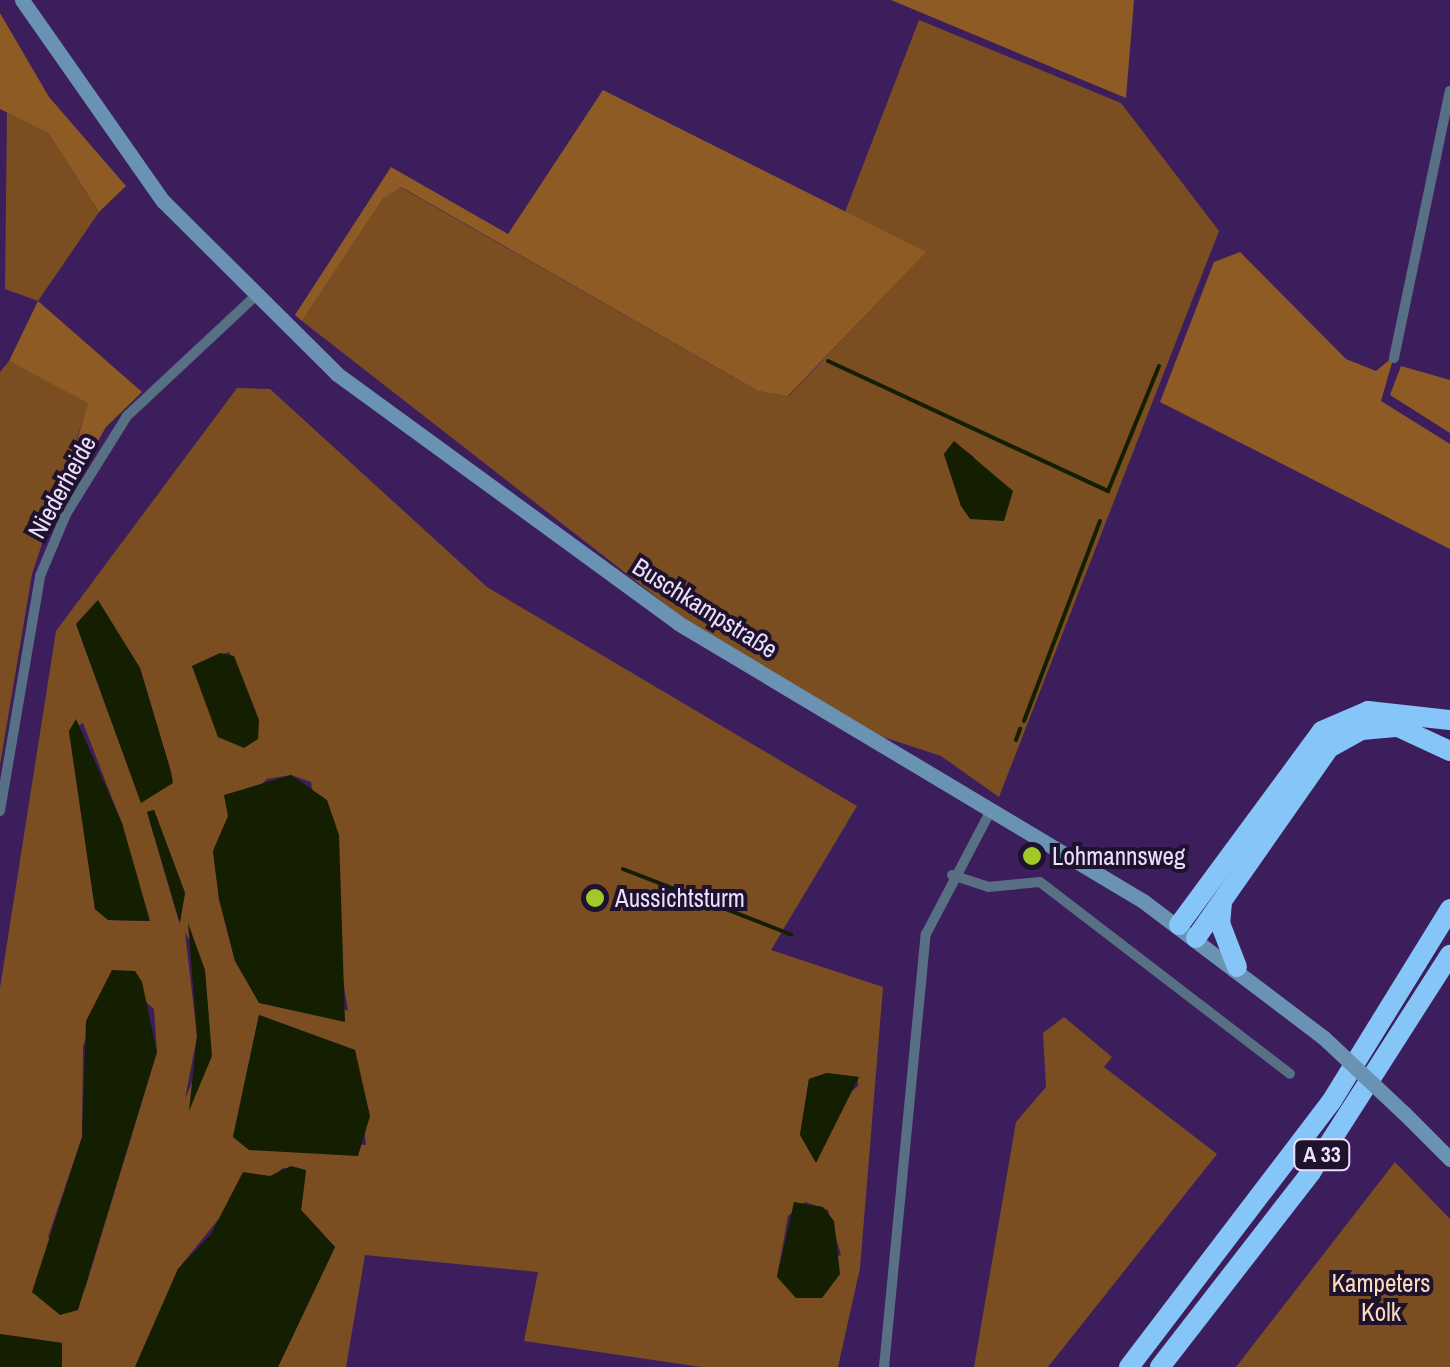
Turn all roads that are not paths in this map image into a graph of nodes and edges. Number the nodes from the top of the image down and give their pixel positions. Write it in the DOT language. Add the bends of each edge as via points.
graph roads {
  1 [pos="22,0"];
  2 [pos="1450,91"];
  3 [pos="253,298"];
  4 [pos="1394,358"];
  5 [pos="1450,720"];
  6 [pos="1450,751"];
  7 [pos="991,810"];
  8 [pos="0,811"];
  9 [pos="952,875"];
  10 [pos="1450,887"];
  11 [pos="1224,895"];
  12 [pos="1450,909"];
  13 [pos="1178,926"];
  14 [pos="1196,938"];
  15 [pos="1450,955"];
  16 [pos="1238,967"];
  17 [pos="1450,972"];
  18 [pos="1400,994"];
  19 [pos="1425,998"];
  20 [pos="1290,1074"];
  21 [pos="1450,1159"];
  22 [pos="884,1367"];
  23 [pos="1128,1367"];
  24 [pos="1160,1367"];
  1 -- 3 [label="main road, Buschkampstraße" via="97,118"];
  2 -- 4 [label="street"];
  3 -- 7 [label="main road, Buschkampstraße" via="540,530 682,626"];
  3 -- 8 [label="street, Niederheide" via="127,416 66,514 40,576"];
  5 -- 13 [label="highway" via="1368,711 1322,731"];
  6 -- 11 [label="highway" via="1398,727 1344,738 1314,764"];
  7 -- 9 [label="street"];
  7 -- 13 [label="main road, Buschkampstraße"];
  9 -- 20 [label="street" via="988,887 1040,882"];
  9 -- 22 [label="street" via="926,934"];
  10 -- 18 [label="highway" via="1411,953"];
  11 -- 14 [label="highway"];
  11 -- 16 [label="highway" via="1220,924"];
  12 -- 18 [label="highway, A 33"];
  13 -- 14 [label="main road, Buschkampstraße"];
  14 -- 16 [label="main road, Buschkampstraße"];
  15 -- 19 [label="highway, A 33"];
  16 -- 21 [label="main road, Buschkampstraße, bridge" via="1324,1038"];
  17 -- 19 [label="highway"];
  18 -- 23 [label="highway, A 33" via="1257,1206"];
  19 -- 24 [label="highway, A 33" via="1311,1172"];
}
